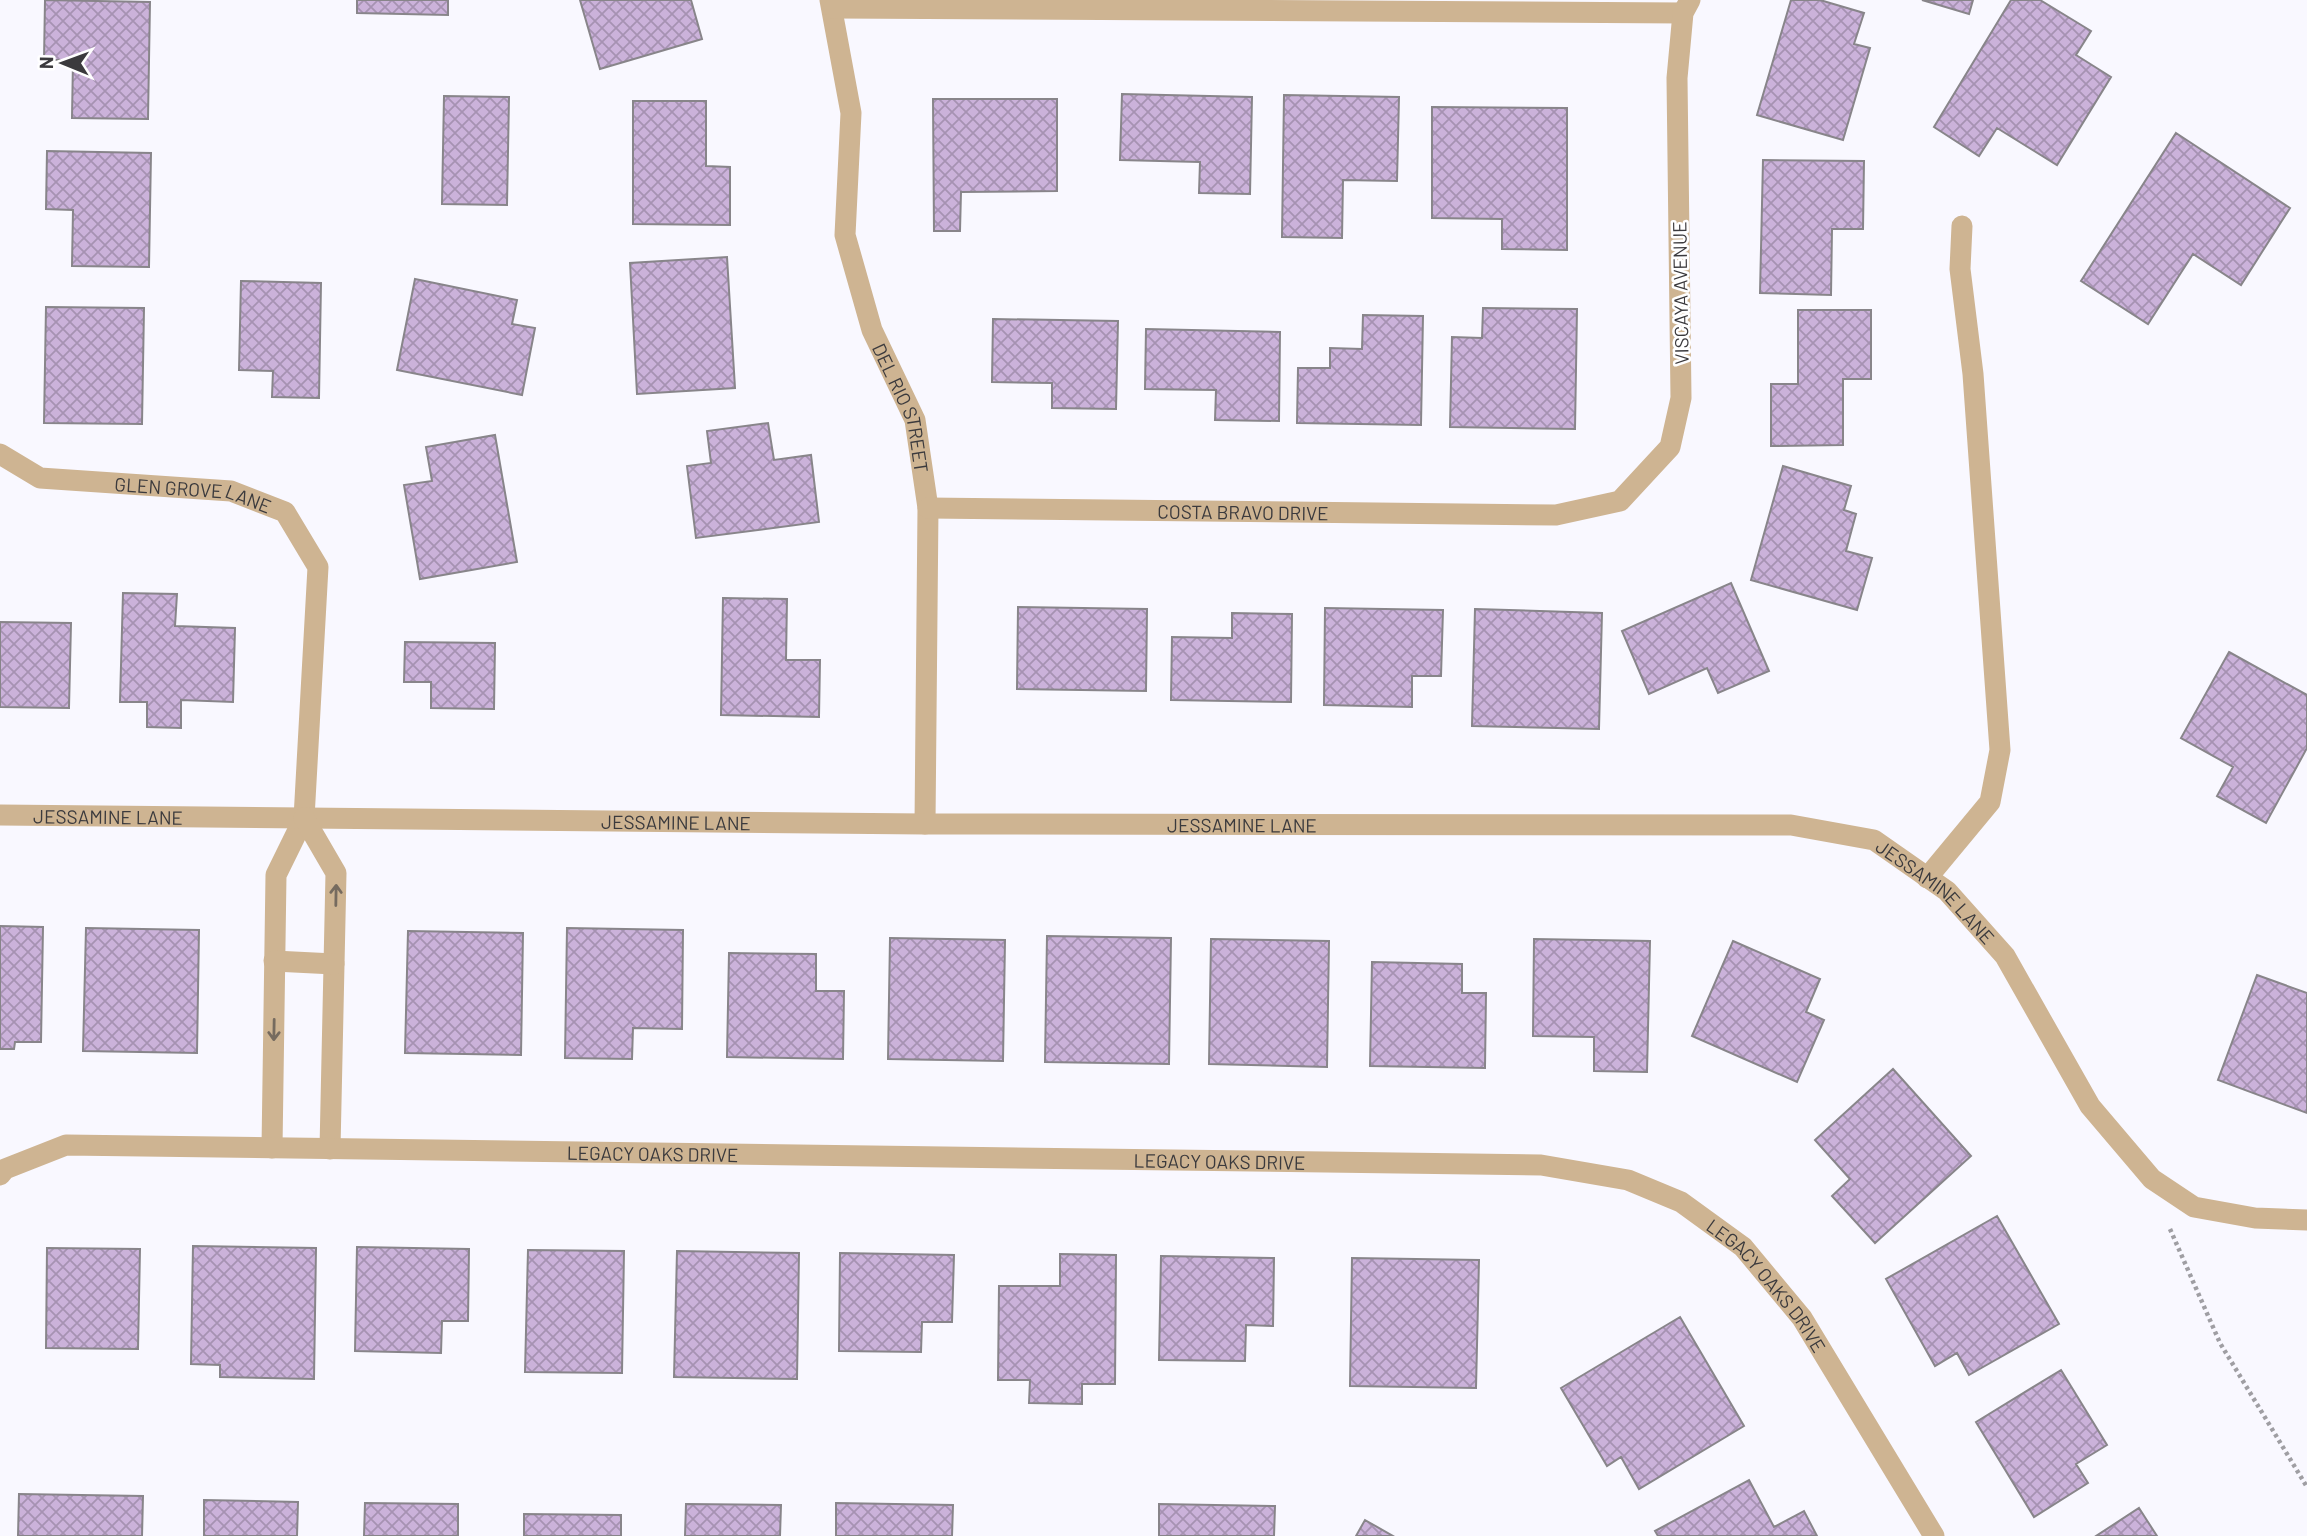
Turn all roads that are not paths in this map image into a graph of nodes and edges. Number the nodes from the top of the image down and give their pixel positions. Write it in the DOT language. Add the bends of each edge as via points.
graph roads {
  1 [pos="832,4"];
  2 [pos="1686,7"];
  3 [pos="1962,226"];
  4 [pos="0,454"];
  5 [pos="928,508"];
  6 [pos="1556,515"];
  7 [pos="0,815"];
  8 [pos="304,818"];
  9 [pos="925,824"];
  10 [pos="1927,877"];
  11 [pos="274,961"];
  12 [pos="334,964"];
  13 [pos="272,1147"];
  14 [pos="330,1149"];
  15 [pos="0,1175"];
  16 [pos="2307,1220"];
  17 [pos="1934,1536"];
  1 -- 2 [label="street"];
  1 -- 5 [label="street, DEL RIO STREET" via="851,113 845,236 872,330 915,419"];
  2 -- 6 [label="street, VISCAYA AVENUE" via="1677,78 1681,398 1671,447 1620,501"];
  3 -- 10 [label="street" via="1960,269 1973,374 2000,750 1990,802"];
  4 -- 8 [label="street, GLEN GROVE LANE" via="40,478 231,492 285,512 318,567"];
  5 -- 6 [label="street, COSTA BRAVO DRIVE"];
  5 -- 9 [label="street, DEL RIO STREET"];
  7 -- 8 [label="street, JESSAMINE LANE"];
  8 -- 9 [label="street, JESSAMINE LANE"];
  8 -- 11 [label="street" via="276,875"];
  12 -- 8 [label="street, one-way" via="336,873"];
  9 -- 10 [label="street, JESSAMINE LANE" via="1791,825 1874,840"];
  10 -- 16 [label="street, JESSAMINE LANE" via="1947,891 2005,957 2090,1106 2152,1179 2194,1207 2255,1218"];
  11 -- 12 [label="street"];
  11 -- 13 [label="street, one-way"];
  12 -- 14 [label="street"];
  13 -- 14 [label="street, LEGACY OAKS DRIVE"];
  13 -- 15 [label="street, LEGACY OAKS DRIVE" via="66,1144"];
  14 -- 17 [label="street, LEGACY OAKS DRIVE" via="1542,1165 1628,1180 1681,1202 1743,1247 1802,1318"];
}
